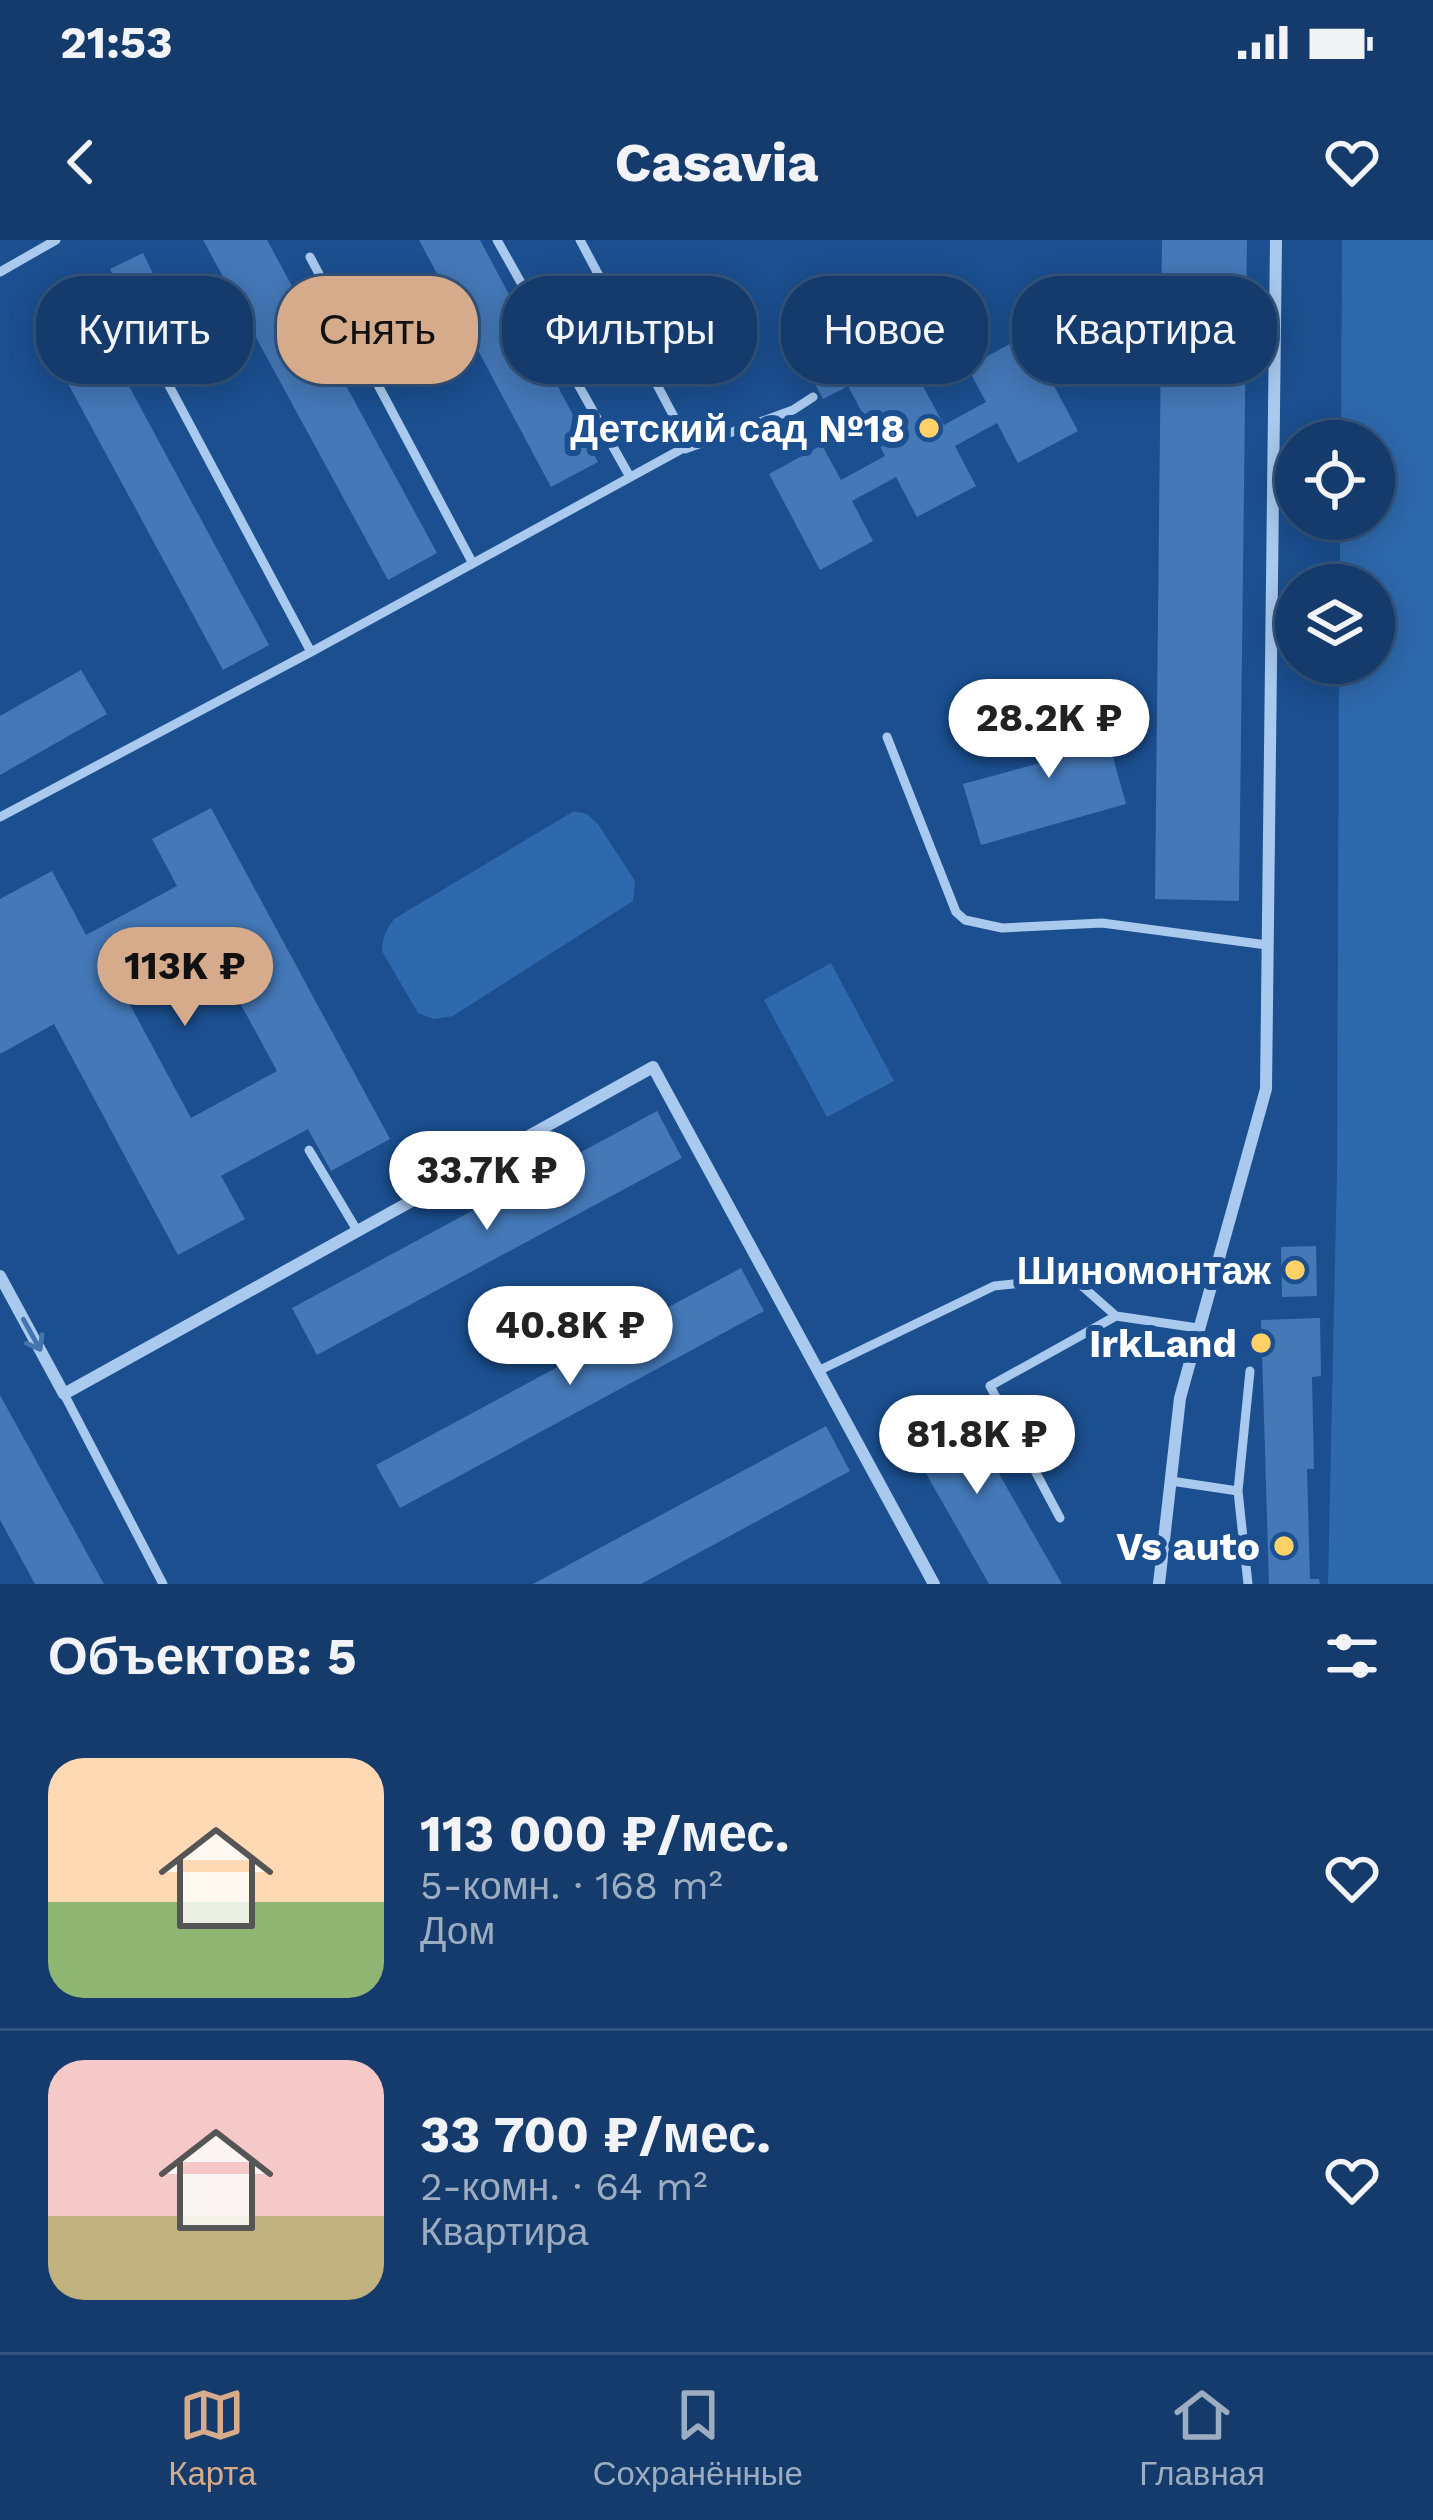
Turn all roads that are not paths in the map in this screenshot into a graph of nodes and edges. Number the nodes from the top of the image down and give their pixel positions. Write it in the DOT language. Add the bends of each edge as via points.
graph roads {
  1 [pos="56,240"];
  2 [pos="497,240"];
  3 [pos="580,240"];
  4 [pos="1276,240"];
  5 [pos="310,257"];
  6 [pos="0,272"];
  7 [pos="167,384"];
  8 [pos="813,397"];
  9 [pos="671,455"];
  10 [pos="629,477"];
  11 [pos="472,562"];
  12 [pos="311,652"];
  13 [pos="887,736"];
  14 [pos="0,817"];
  15 [pos="1267,945"];
  16 [pos="309,1150"];
  17 [pos="358,1232"];
  18 [pos="0,1276"];
  19 [pos="1116,1316"];
  20 [pos="1198,1328"];
  21 [pos="818,1371"];
  22 [pos="1250,1371"];
  23 [pos="64,1394"];
  24 [pos="1171,1481"];
  25 [pos="1238,1490"];
  26 [pos="1060,1518"];
  27 [pos="163,1584"];
  28 [pos="934,1584"];
  29 [pos="1159,1584"];
  30 [pos="1248,1584"];
  1 -- 6 [label="lane"];
  2 -- 10 [label="lane"];
  3 -- 9 [label="lane" via="689,445"];
  4 -- 15 [label="street"];
  5 -- 11 [label="lane"];
  7 -- 12 [label="lane"];
  8 -- 9 [label="lane"];
  9 -- 10 [label="lane"];
  10 -- 11 [label="lane"];
  11 -- 12 [label="lane"];
  12 -- 14 [label="lane"];
  13 -- 15 [label="lane" via="965,920 1003,928 1102,923"];
  15 -- 20 [label="street" via="1266,1089"];
  16 -- 17 [label="lane"];
  17 -- 21 [label="street" via="653,1067"];
  17 -- 23 [label="street"];
  18 -- 23 [label="street, one-way"];
  19 -- 20 [label="lane"];
  19 -- 21 [label="lane" via="1073,1278 994,1286"];
  19 -- 26 [label="lane" via="989,1386"];
  20 -- 24 [label="street"];
  21 -- 28 [label="street"];
  22 -- 25 [label="lane"];
  23 -- 27 [label="lane"];
  24 -- 25 [label="lane"];
  24 -- 29 [label="street"];
  25 -- 30 [label="lane"];
}
